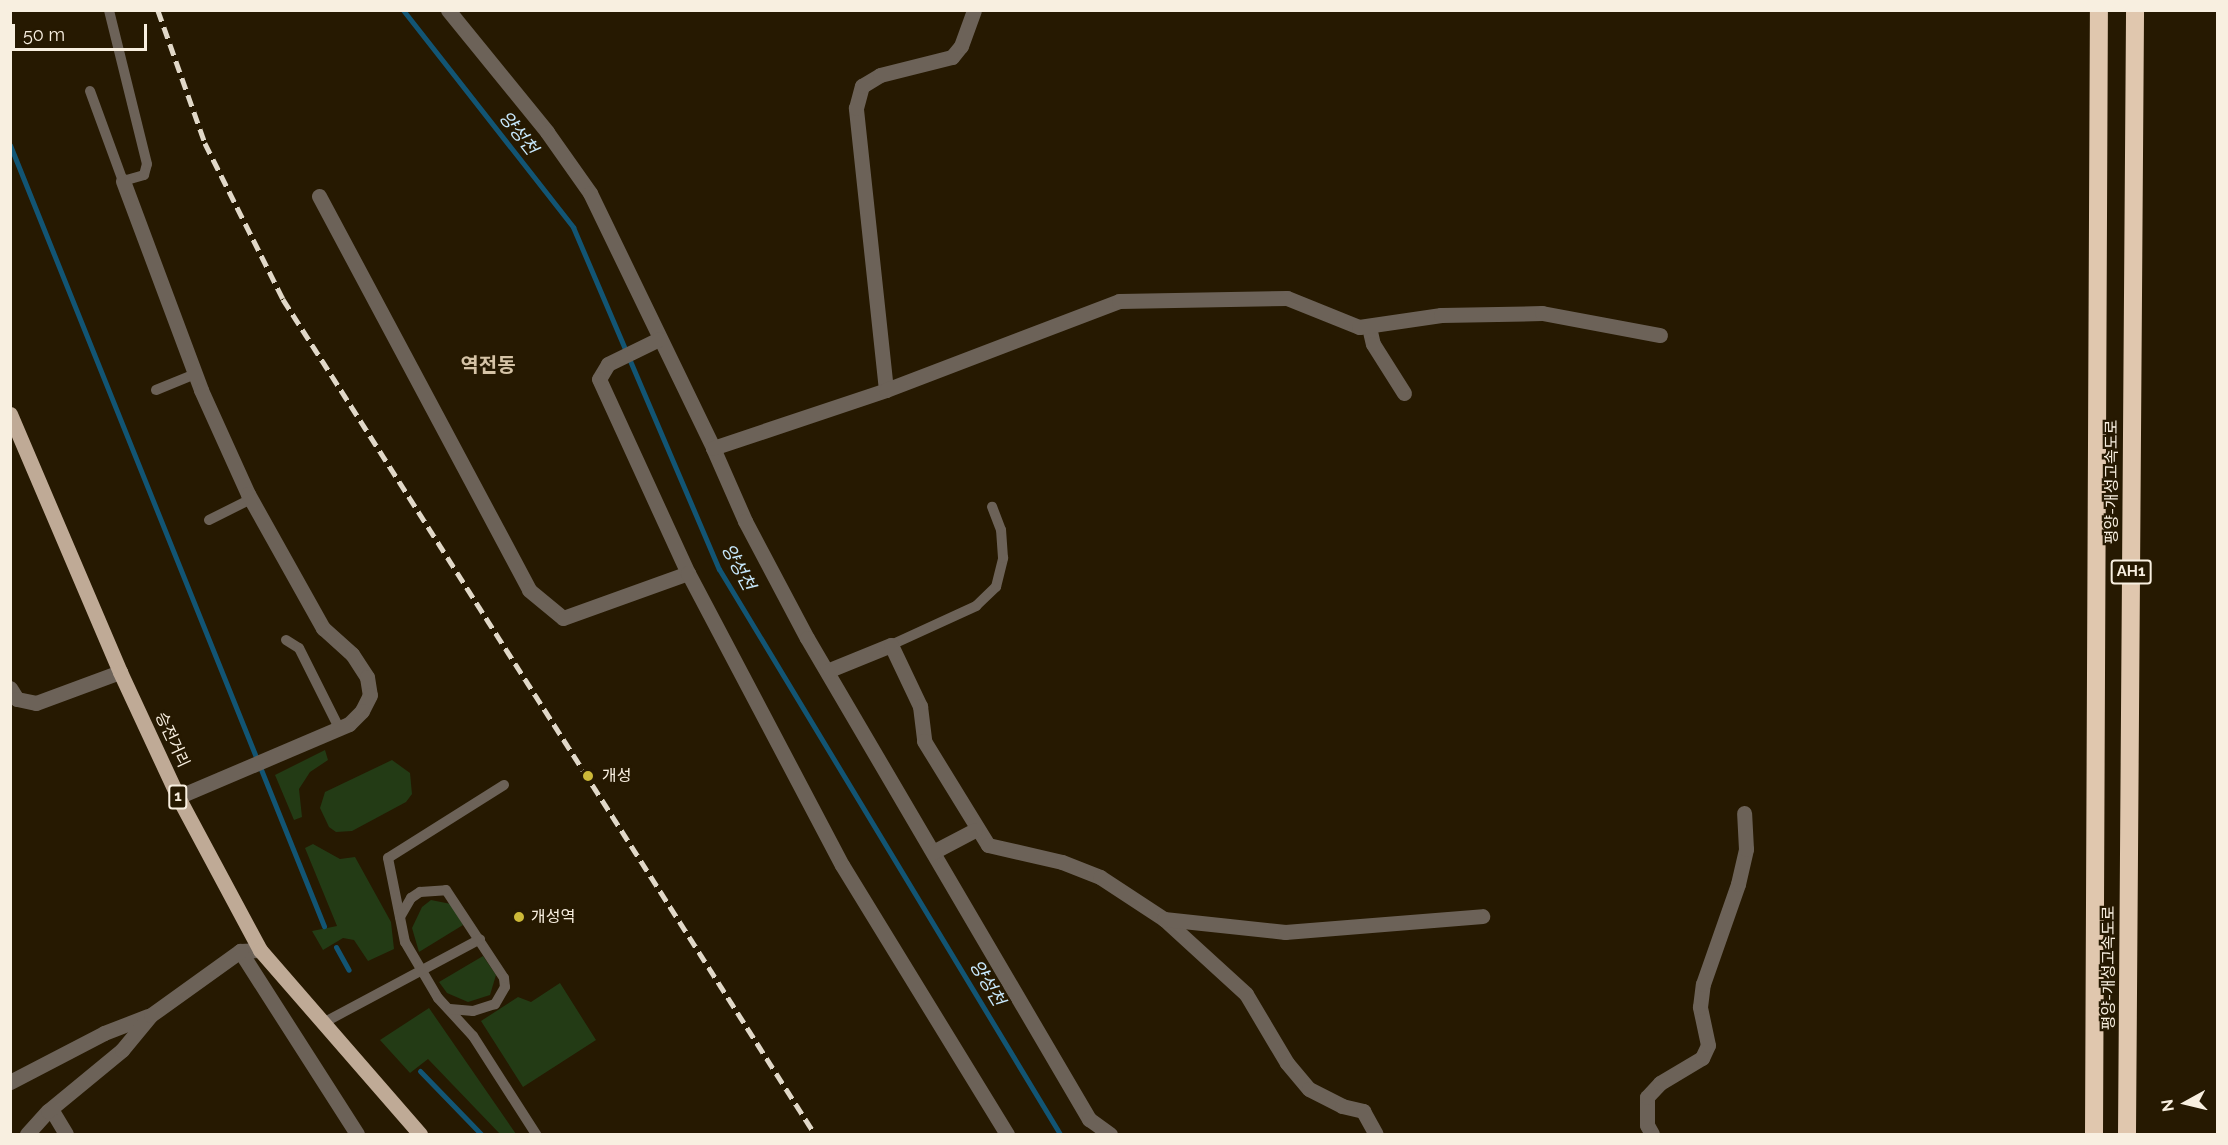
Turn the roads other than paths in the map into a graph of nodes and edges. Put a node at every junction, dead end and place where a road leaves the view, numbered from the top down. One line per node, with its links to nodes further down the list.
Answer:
1 (110, 10): 7 (lane)
2 (448, 10): 11 (street)
3 (975, 10): 14 (street)
4 (2099, 10): 54 (highway, 평양-개성고속도로 / AH1)
5 (2135, 10): 55 (highway, 평양-개성고속도로 / AH1)
6 (90, 91): 7 (lane)
7 (123, 181): 12 (street)
8 (319, 196): 21 (street)
9 (1369, 327): 10 (street); 14 (street); 15 (street)
10 (1659, 335)
11 (659, 339): 17 (street); 21 (street)
12 (195, 374): 13 (lane); 18 (street)
13 (156, 390)
14 (886, 390): 17 (street)
15 (1404, 393)
16 (10, 414): 25 (main road, 승전거리 / 1)
17 (713, 448): 24 (street)
18 (251, 499): 20 (lane); 27 (street)
19 (992, 507): 23 (lane)
20 (209, 520)
21 (688, 573): 50 (street)
22 (286, 640): 27 (lane)
23 (891, 645): 24 (street); 31 (street)
24 (826, 671): 32 (street)
25 (120, 672): 26 (street); 29 (main road, 승전거리 / 1)
26 (10, 688)
27 (339, 728): 29 (street)
28 (504, 785): 34 (lane)
29 (178, 797): 37 (main road, 승전거리 / 1)
30 (1744, 813): 53 (street)
31 (975, 830): 32 (street); 35 (street)
32 (933, 852): 51 (street)
33 (1482, 916): 35 (street)
34 (400, 918): 36 (lane); 39 (lane)
35 (1164, 919): 52 (street)
36 (480, 939): 39 (lane); 40 (lane)
37 (260, 950): 38 (street); 42 (main road, 승전거리 / 1)
38 (240, 951): 41 (street); 47 (street)
39 (422, 973): 40 (lane); 42 (lane)
40 (450, 1009): 49 (lane)
41 (151, 1015): 43 (street); 44 (street)
42 (323, 1023): 48 (main road, 승전거리 / 1)
43 (10, 1082)
44 (51, 1109): 45 (street); 46 (street)
45 (27, 1134)
46 (66, 1134)
47 (357, 1134)
48 (420, 1134)
49 (536, 1134)
50 (1008, 1134)
51 (1110, 1134)
52 (1376, 1134)
53 (1652, 1134)
54 (2094, 1134)
55 (2127, 1134)

